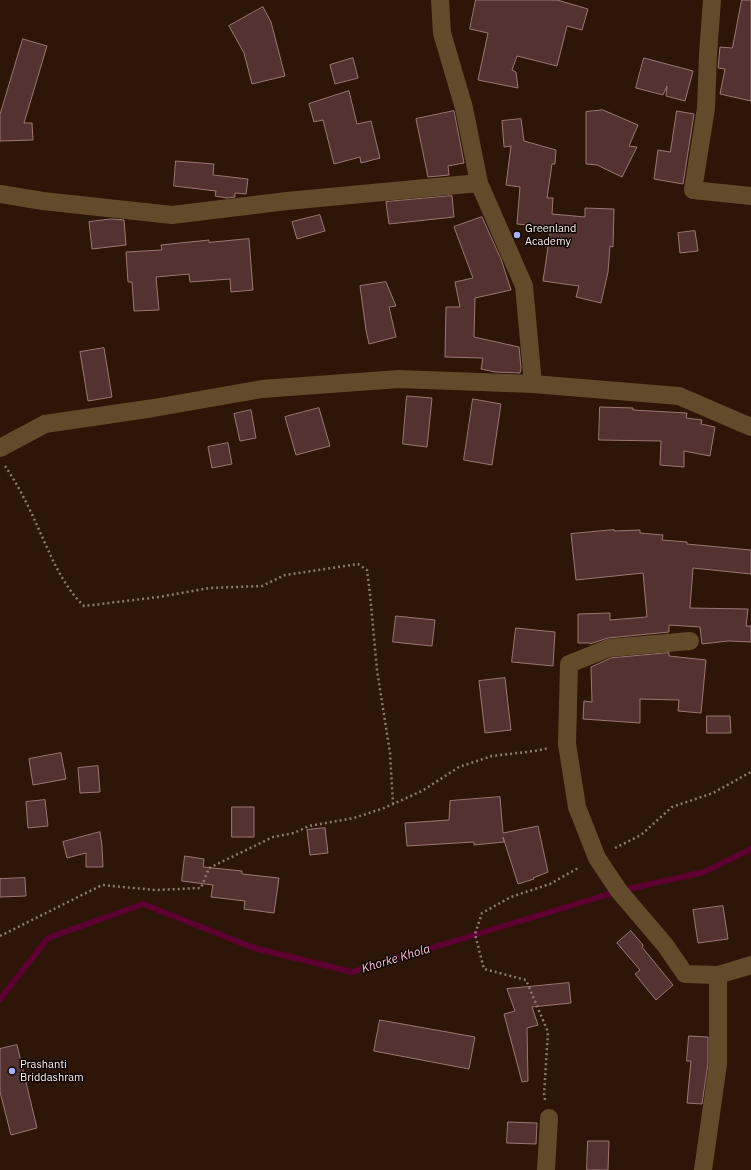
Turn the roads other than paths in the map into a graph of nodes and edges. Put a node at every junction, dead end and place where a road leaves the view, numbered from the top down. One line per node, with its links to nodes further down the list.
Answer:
1 (440, 0): 3 (street)
2 (712, 0): 5 (street)
3 (479, 183): 4 (street); 6 (street)
4 (0, 194)
5 (751, 196)
6 (533, 384): 7 (street); 8 (street)
7 (751, 427)
8 (2, 456)
9 (690, 641): 11 (street)
10 (751, 965): 11 (street)
11 (718, 975): 14 (street)
12 (548, 1118): 13 (street)
13 (546, 1170)
14 (703, 1170)

